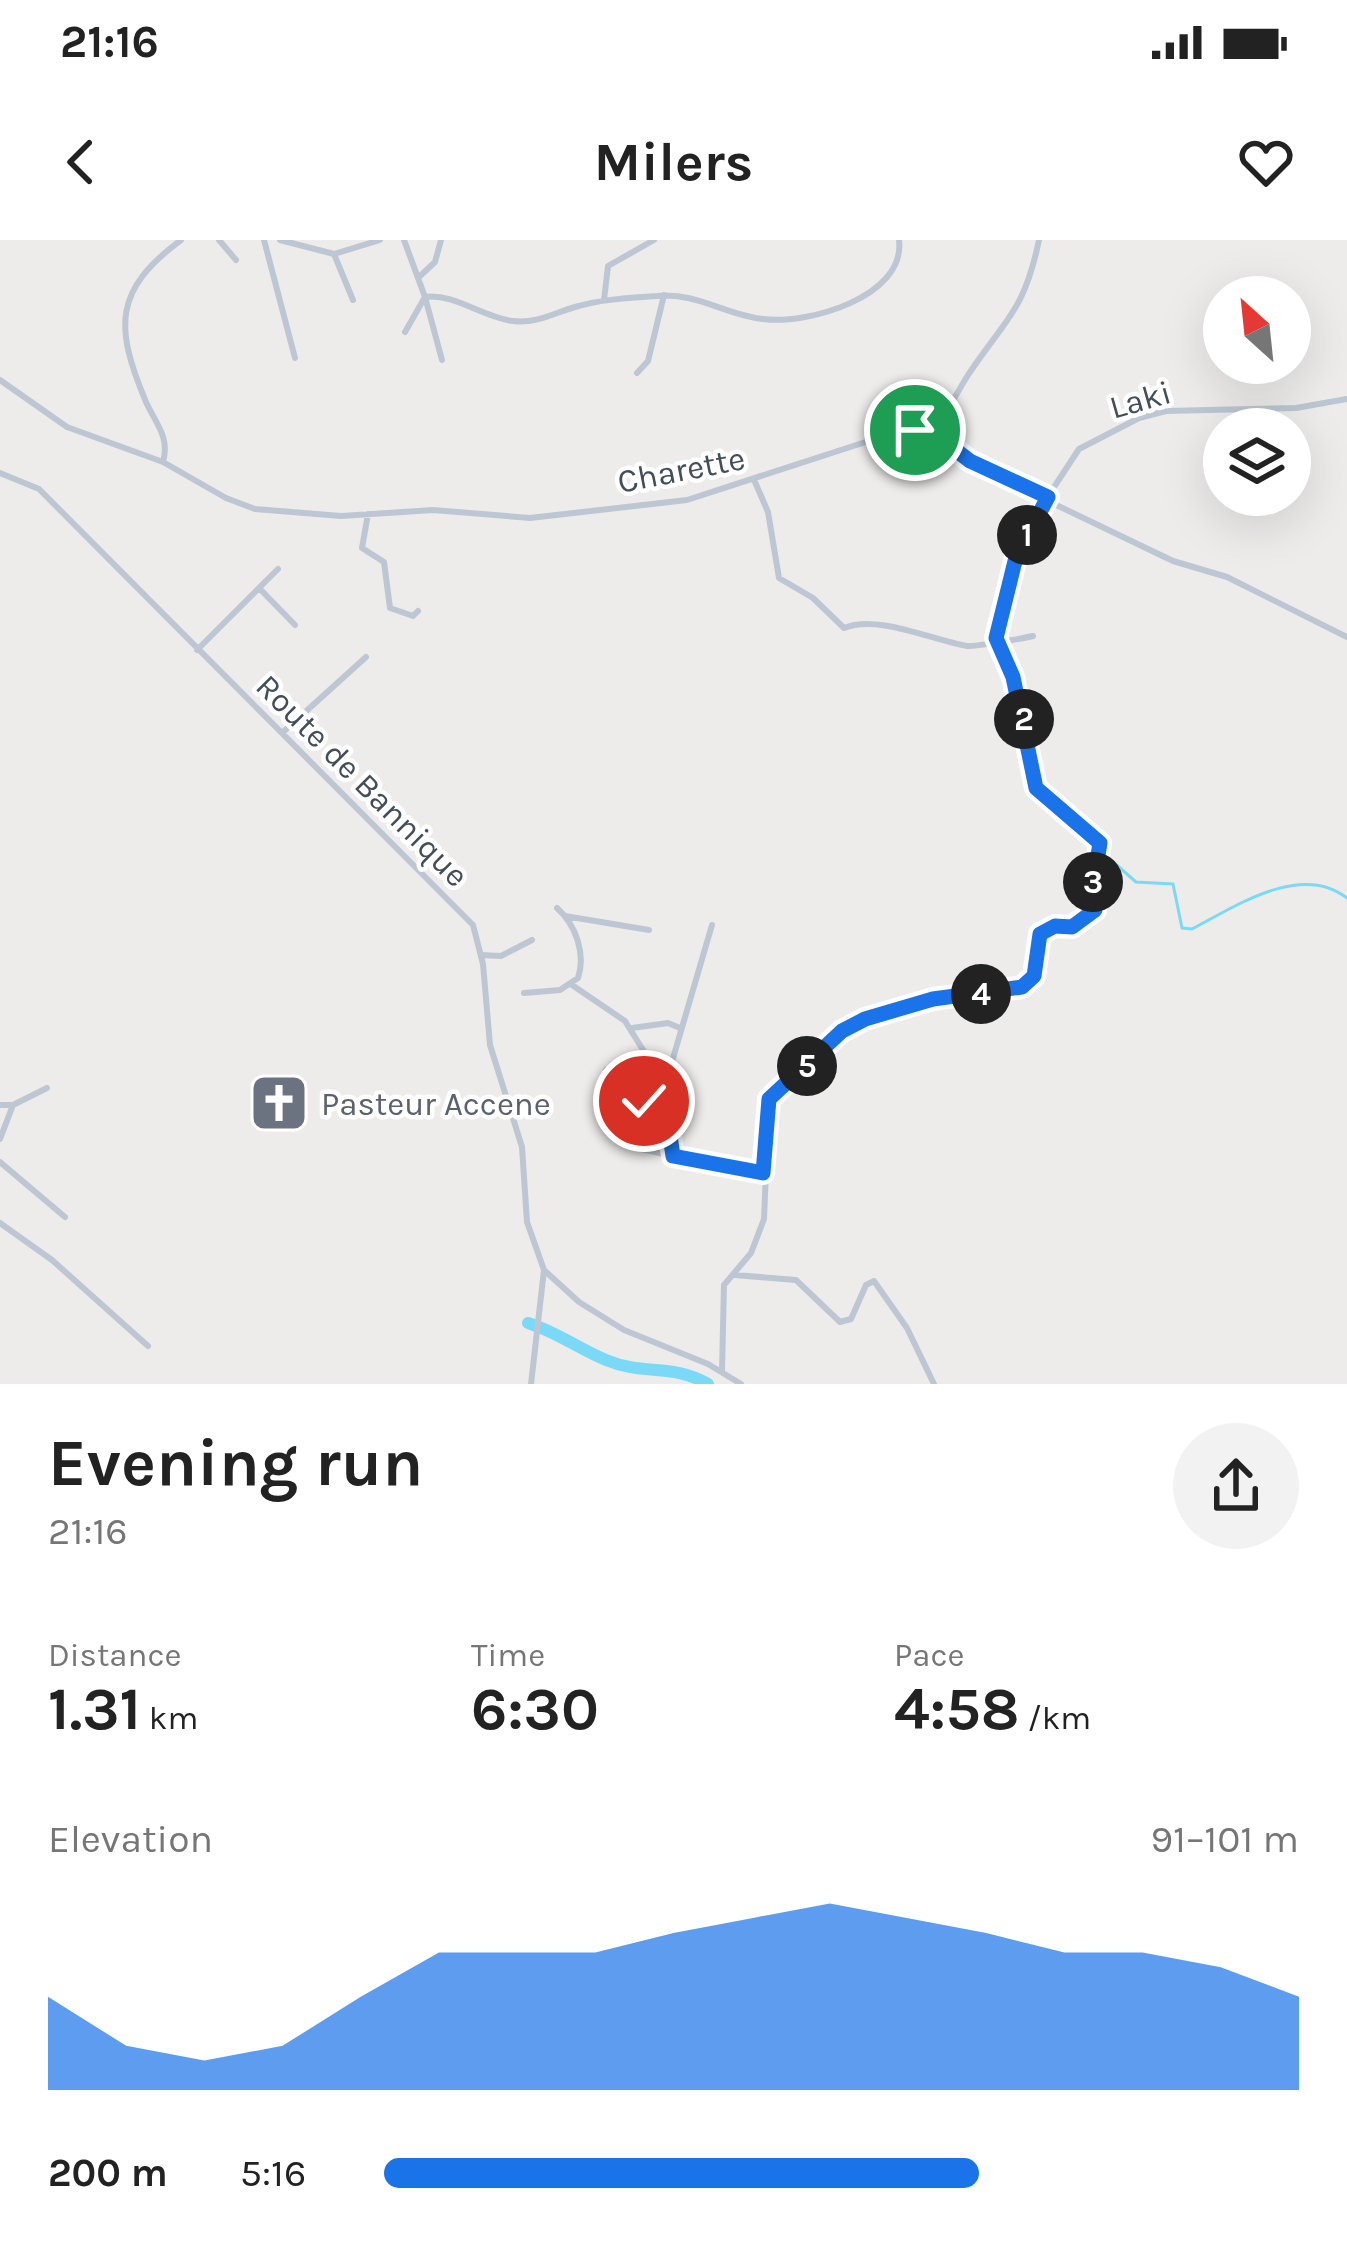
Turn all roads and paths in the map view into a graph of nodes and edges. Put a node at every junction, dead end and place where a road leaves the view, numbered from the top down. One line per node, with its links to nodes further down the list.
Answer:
1 (181, 240): 26 (street)
2 (219, 240): 13 (street)
3 (264, 240): 20 (street)
4 (280, 240): 12 (street)
5 (324, 240): 12 (street)
6 (380, 240): 12 (street)
7 (404, 240): 14 (street)
8 (441, 240): 14 (street)
9 (654, 240): 18 (street)
10 (899, 240): 15 (street)
11 (1040, 240): 25 (street)
12 (331, 252): 17 (street)
13 (236, 260)
14 (419, 277): 16 (street)
15 (664, 295): 18 (street); 22 (street)
16 (425, 297): 18 (street); 19 (street); 21 (street)
17 (353, 300)
18 (604, 300)
19 (405, 332)
20 (295, 358)
21 (442, 360)
22 (637, 373)
23 (0, 380): 26 (street, Charette)
24 (1347, 399): 29 (street, Laki)
25 (932, 432): 28 (street, Charette); 29 (street)
26 (163, 462): 30 (street, Charette)
27 (0, 473): 38 (street, Route de Bannique)
28 (755, 482): 30 (street, Charette); 37 (street)
29 (1048, 497): 36 (street); 37 (street, Laki)
30 (368, 514): 33 (street)
31 (278, 569): 32 (street)
32 (260, 589): 34 (street); 38 (street)
33 (418, 611)
34 (295, 625)
35 (1033, 636): 37 (street)
36 (1347, 637)
37 (996, 638): 61 (street)
38 (197, 650): 40 (street, Route de Bannique)
39 (366, 657): 40 (street)
40 (282, 733): 46 (street, Route de Bannique)
41 (557, 908): 42 (street)
42 (566, 916): 44 (street); 47 (street)
43 (712, 925): 50 (street)
44 (649, 930)
45 (530, 942): 46 (street)
46 (482, 955): 64 (street, Route de Bannique)
47 (572, 985): 48 (street); 49 (street)
48 (524, 993)
49 (632, 1028): 50 (street); 52 (street)
50 (680, 1028): 52 (street)
51 (606, 1070): 55 (street)
52 (669, 1073): 54 (street)
53 (47, 1088): 57 (street)
54 (664, 1097): 55 (street); 59 (street)
55 (644, 1101): 59 (street)
56 (0, 1105): 57 (street)
57 (13, 1105): 58 (street)
58 (0, 1139)
59 (673, 1156): 61 (street)
60 (0, 1162): 62 (street)
61 (763, 1173): 65 (street)
62 (64, 1217)
63 (0, 1223): 66 (street)
64 (544, 1270): 67 (street); 68 (street)
65 (732, 1275): 67 (street); 70 (street)
66 (148, 1346)
67 (722, 1371): 69 (street)
68 (531, 1384)
69 (741, 1384)
70 (934, 1384)

